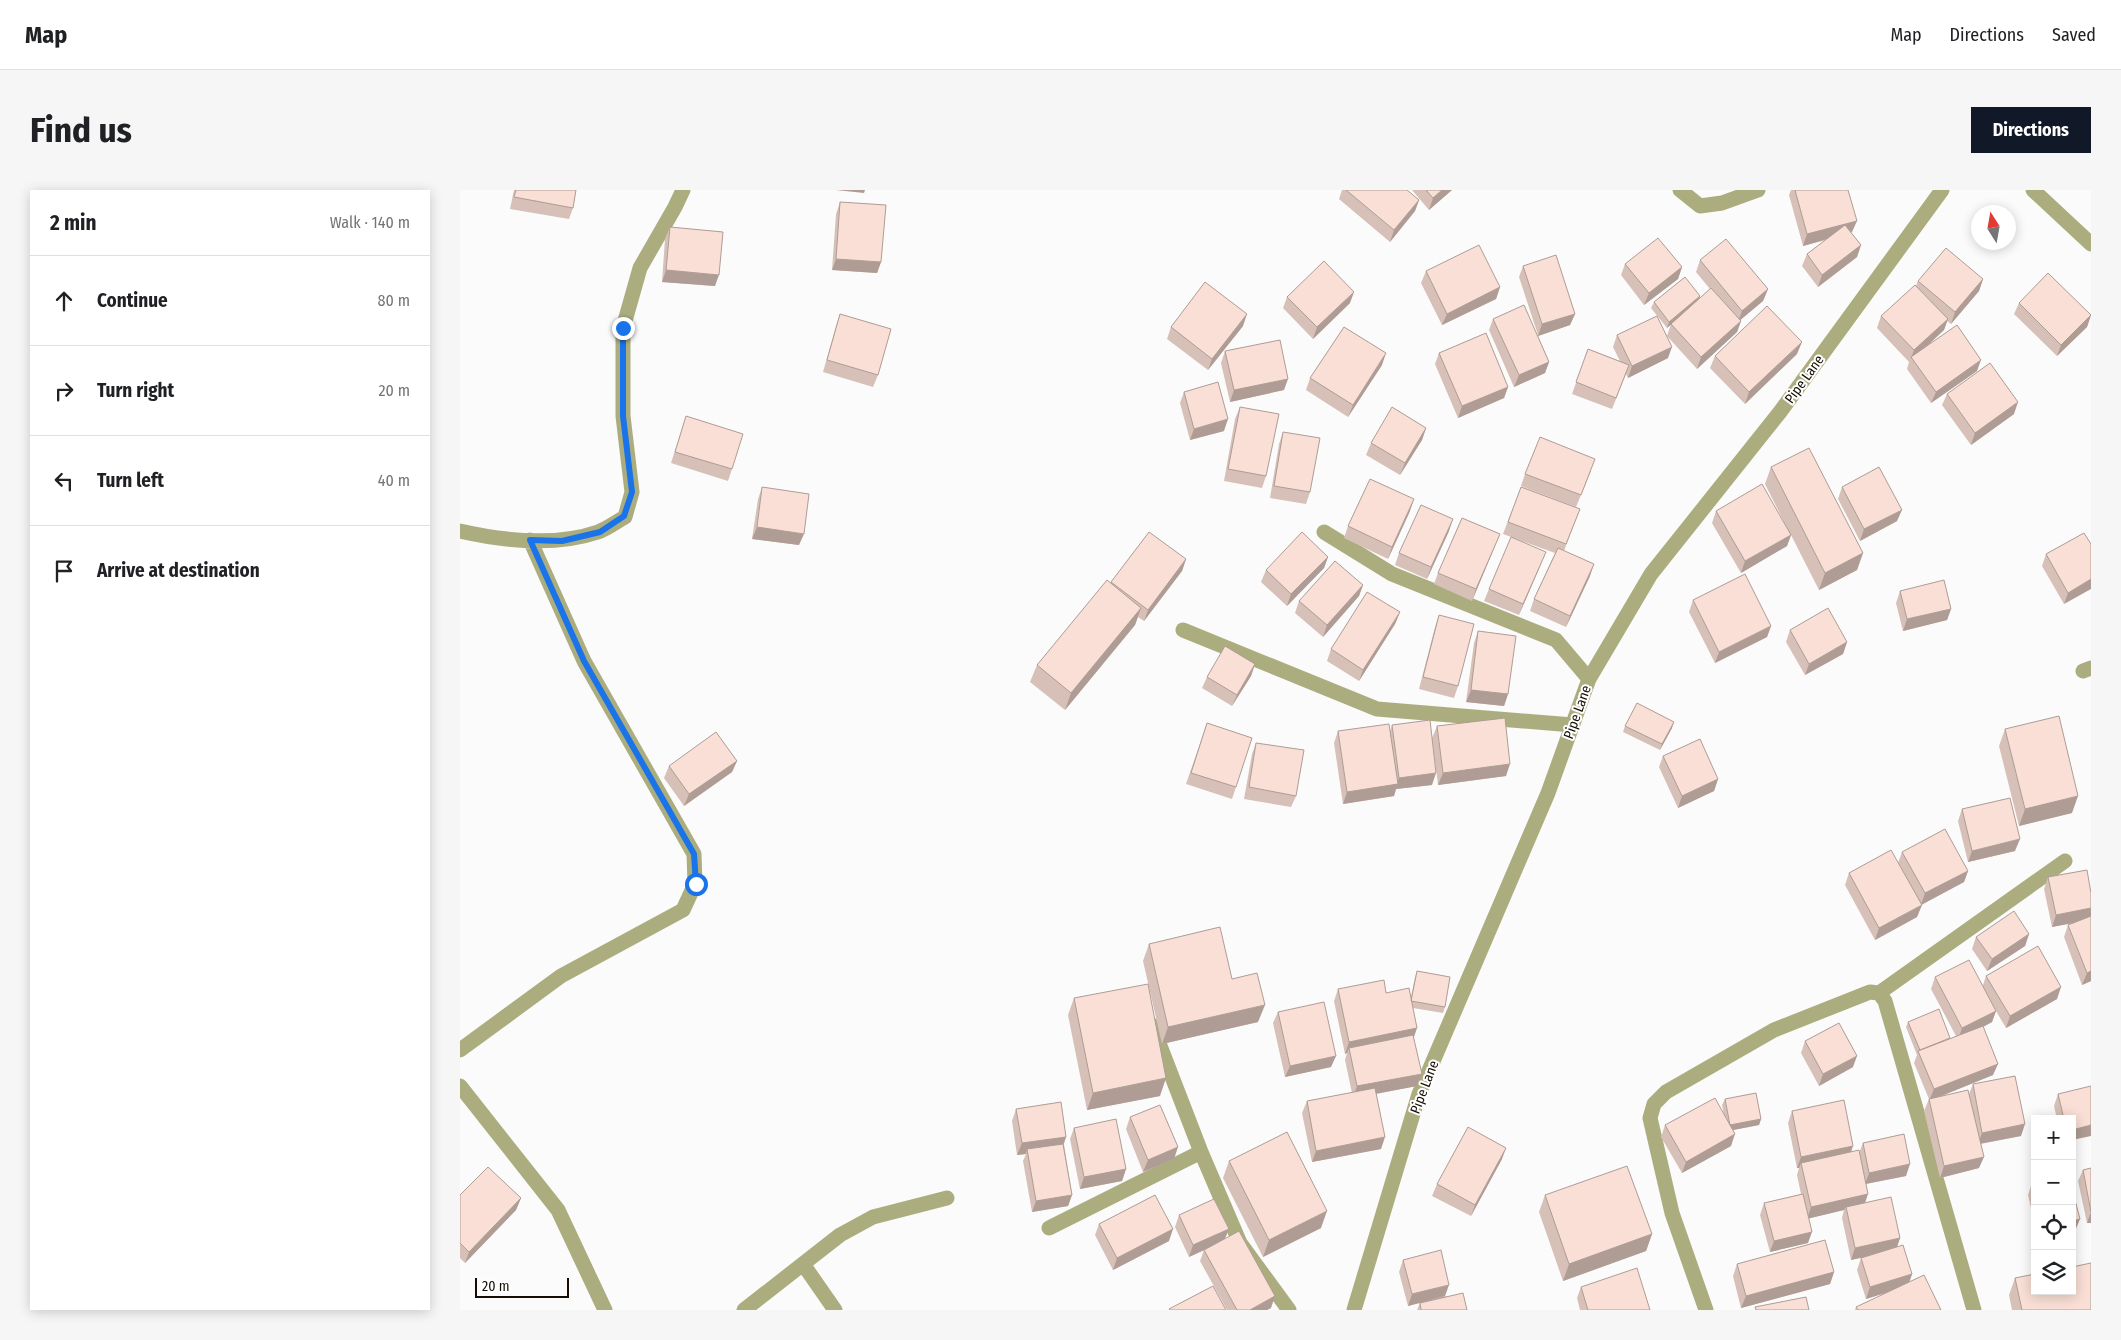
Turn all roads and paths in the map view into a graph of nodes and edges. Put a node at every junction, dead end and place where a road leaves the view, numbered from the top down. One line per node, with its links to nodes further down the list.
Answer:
1 (683, 190): 9 (street)
2 (1680, 190): 3 (street)
3 (1758, 190)
4 (1942, 190): 11 (street, Pipe Lane)
5 (2033, 190): 6 (street)
6 (2091, 244)
7 (460, 531): 9 (street)
8 (1324, 532): 11 (street)
9 (530, 540): 16 (street)
10 (1183, 630): 12 (street)
11 (1589, 679): 12 (street, Pipe Lane)
12 (1573, 725): 26 (street, Pipe Lane)
13 (2065, 860): 14 (street)
14 (1879, 993): 27 (street); 28 (street)
15 (1151, 1021): 18 (street)
16 (460, 1050)
17 (460, 1086): 22 (street)
18 (1201, 1152): 20 (street); 25 (street)
19 (947, 1198): 21 (street)
20 (1048, 1228)
21 (803, 1264): 23 (street); 24 (street)
22 (605, 1310)
23 (744, 1310)
24 (835, 1310)
25 (1289, 1310)
26 (1354, 1310)
27 (1706, 1310)
28 (1974, 1310)

